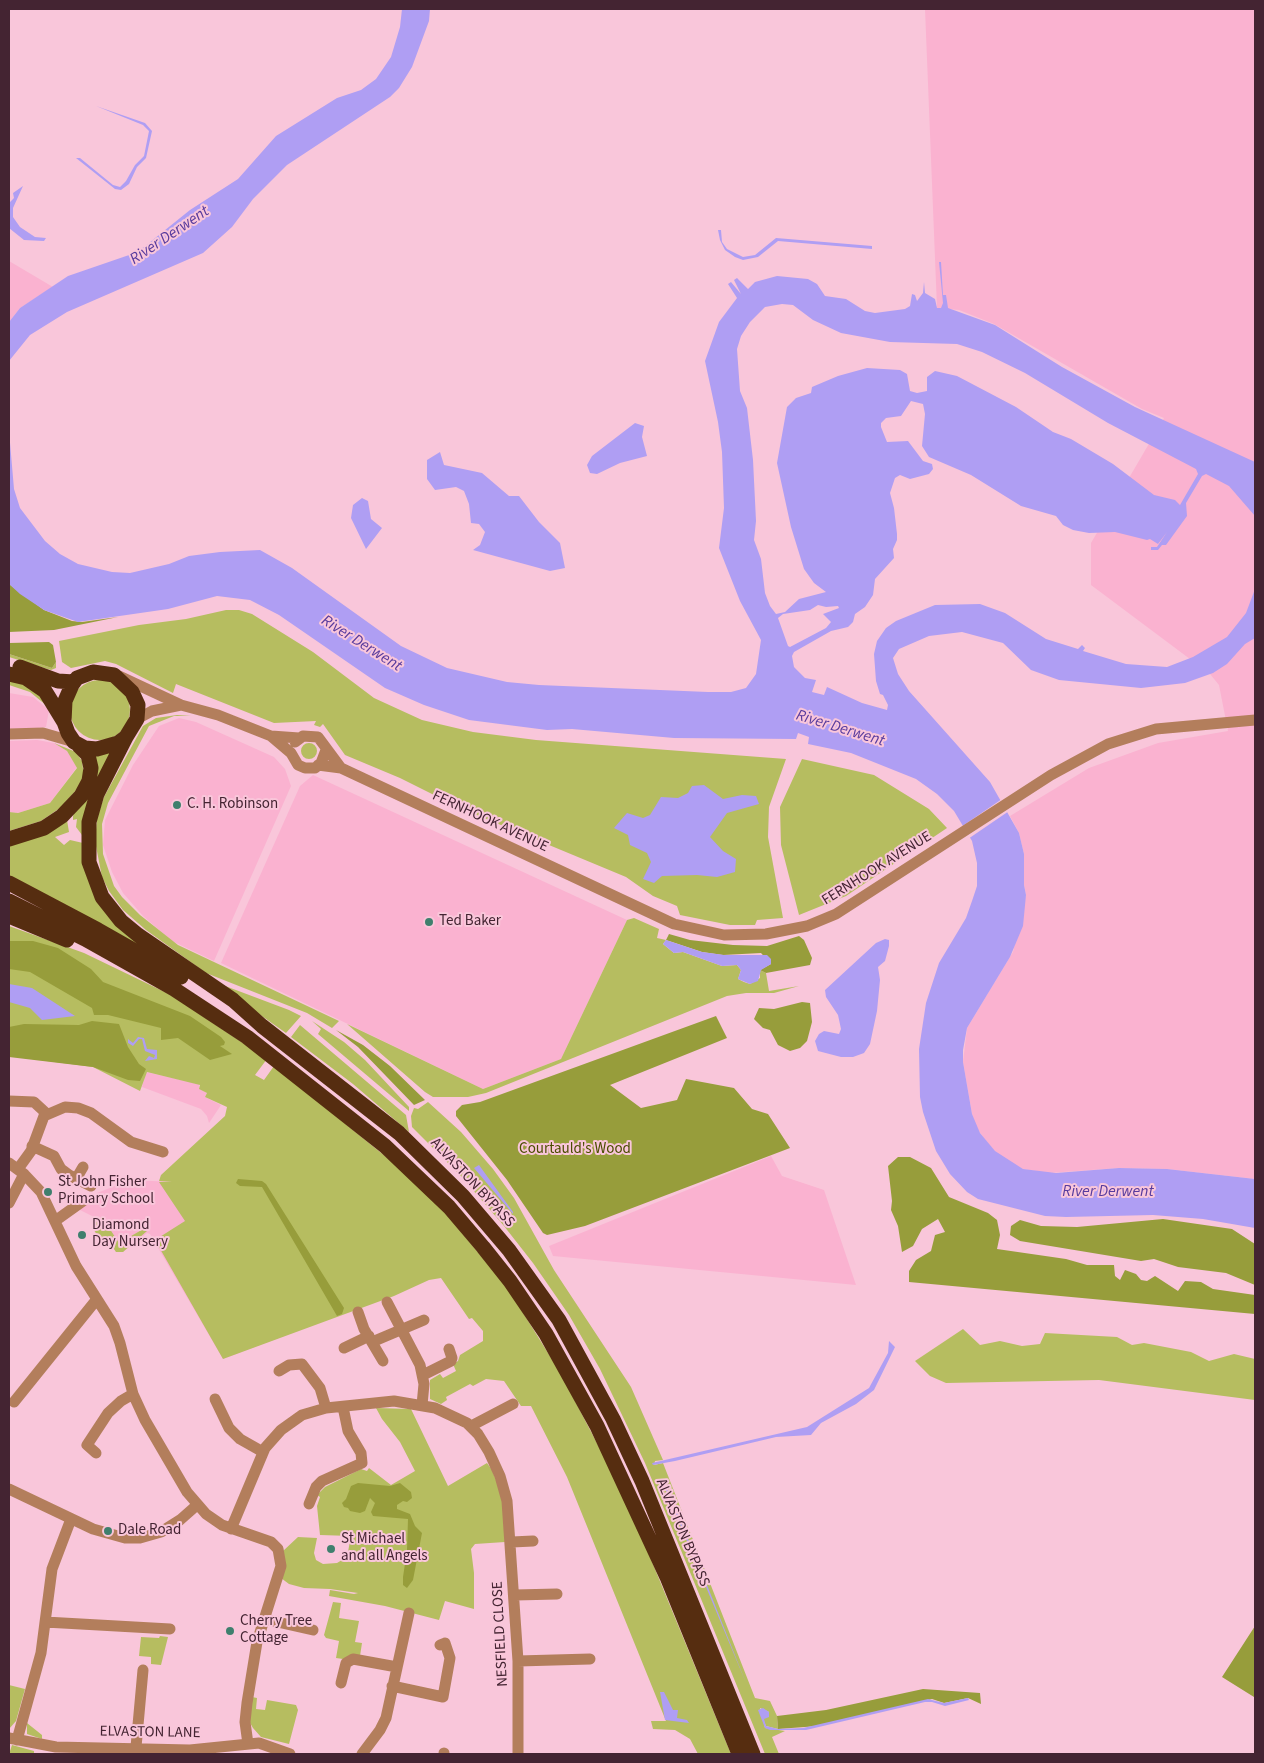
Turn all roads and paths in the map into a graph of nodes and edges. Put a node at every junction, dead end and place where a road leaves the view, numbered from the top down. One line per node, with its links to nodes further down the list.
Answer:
1 (9, 664): 4 (highway)
2 (9, 674): 8 (highway)
3 (114, 675): 4 (highway); 5 (street, FERNHOOK AVENUE); 6 (highway)
4 (74, 682): 8 (highway)
5 (182, 705): 6 (street, FERNHOOK AVENUE); 11 (street, FERNHOOK AVENUE)
6 (137, 720): 12 (highway)
7 (1255, 720): 18 (street, FERNHOOK AVENUE)
8 (64, 723): 9 (street); 14 (highway)
9 (43, 733): 10 (street); 14 (street)
10 (9, 734)
11 (271, 736): 13 (street, FERNHOOK AVENUE); 16 (street, FERNHOOK AVENUE)
12 (126, 737): 14 (highway); 24 (highway, ALVASTON BYPASS)
13 (299, 738): 15 (street, FERNHOOK AVENUE); 16 (street)
14 (77, 744): 19 (highway)
15 (326, 750): 17 (street); 18 (street, FERNHOOK AVENUE)
16 (291, 754): 17 (street, FERNHOOK AVENUE)
17 (318, 766): 18 (street, FERNHOOK AVENUE)
18 (341, 768)
19 (9, 839)
20 (9, 883): 24 (highway)
21 (9, 901): 23 (highway)
22 (9, 916): 23 (highway)
23 (142, 971): 85 (highway, ALVASTON BYPASS)
24 (262, 1026): 86 (highway, ALVASTON BYPASS)
25 (9, 1101): 26 (street)
26 (47, 1114): 27 (street); 28 (street)
27 (32, 1146): 30 (street); 31 (street)
28 (163, 1152)
29 (83, 1167): 31 (street)
30 (17, 1169): 34 (street); 35 (street)
31 (76, 1179): 32 (street)
32 (91, 1186)
33 (83, 1201): 35 (street)
34 (9, 1203)
35 (55, 1221): 36 (street)
36 (97, 1299): 47 (street); 49 (street)
37 (388, 1302): 40 (street)
38 (358, 1312): 41 (street)
39 (424, 1320): 40 (street)
40 (407, 1327): 41 (street); 46 (street)
41 (370, 1339): 42 (street); 44 (street)
42 (344, 1348)
43 (449, 1349): 46 (street)
44 (382, 1361)
45 (279, 1371): 53 (street)
46 (423, 1375): 51 (street)
47 (133, 1394): 56 (street); 59 (street)
48 (215, 1399): 55 (street)
49 (14, 1402)
50 (513, 1404): 54 (street)
51 (422, 1405): 52 (street); 54 (street)
52 (342, 1407): 53 (street); 58 (street)
53 (326, 1408): 55 (street)
54 (471, 1426): 63 (street, NESFIELD CLOSE)
55 (263, 1452): 61 (street)
56 (96, 1453)
57 (9, 1489): 60 (street)
58 (309, 1504)
59 (197, 1505): 60 (street); 61 (street)
60 (71, 1519): 68 (street)
61 (231, 1529): 67 (street)
62 (533, 1541): 63 (street)
63 (512, 1542): 65 (street, NESFIELD CLOSE)
64 (550, 1592): 65 (street)
65 (515, 1595): 73 (street, NESFIELD CLOSE)
66 (409, 1613): 74 (street)
67 (264, 1619): 70 (street); 79 (street)
68 (45, 1622): 69 (street); 78 (street)
69 (170, 1629)
70 (307, 1631)
71 (440, 1645): 77 (street)
72 (590, 1659): 73 (street)
73 (518, 1661): 84 (street, NESFIELD CLOSE)
74 (397, 1667): 76 (street); 77 (street)
75 (144, 1670): 80 (street)
76 (341, 1683)
77 (392, 1686): 83 (street)
78 (13, 1739): 80 (street, ELVASTON LANE)
79 (248, 1744): 81 (street, ELVASTON LANE); 82 (street, ELVASTON LANE)
80 (136, 1747): 81 (street, ELVASTON LANE)
81 (190, 1752)
82 (290, 1754)
83 (362, 1754)
84 (518, 1754)
85 (739, 1754)
86 (753, 1754)

